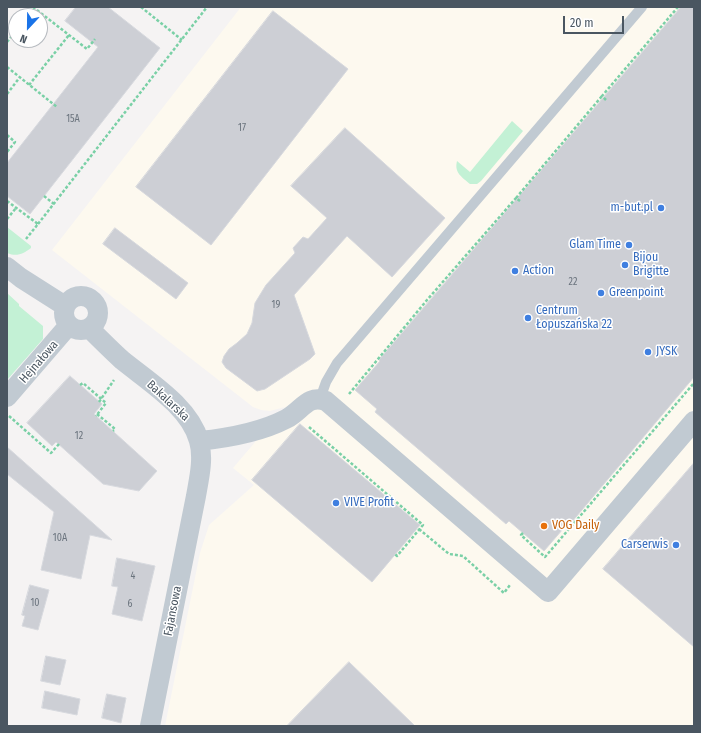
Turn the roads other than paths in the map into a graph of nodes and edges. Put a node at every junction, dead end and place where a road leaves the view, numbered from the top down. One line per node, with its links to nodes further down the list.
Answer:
1 (642, 7): 7 (lane)
2 (7, 267): 3 (street)
3 (65, 306): 4 (street); 5 (street)
4 (69, 325): 5 (street); 6 (street, Hejnałowa)
5 (89, 328): 9 (street, Bakalarska)
6 (7, 397)
7 (320, 399): 8 (street); 9 (street)
8 (694, 421)
9 (200, 441): 10 (street, Bakalarska)
10 (196, 496): 11 (street, Fajansowa)
11 (150, 726)

